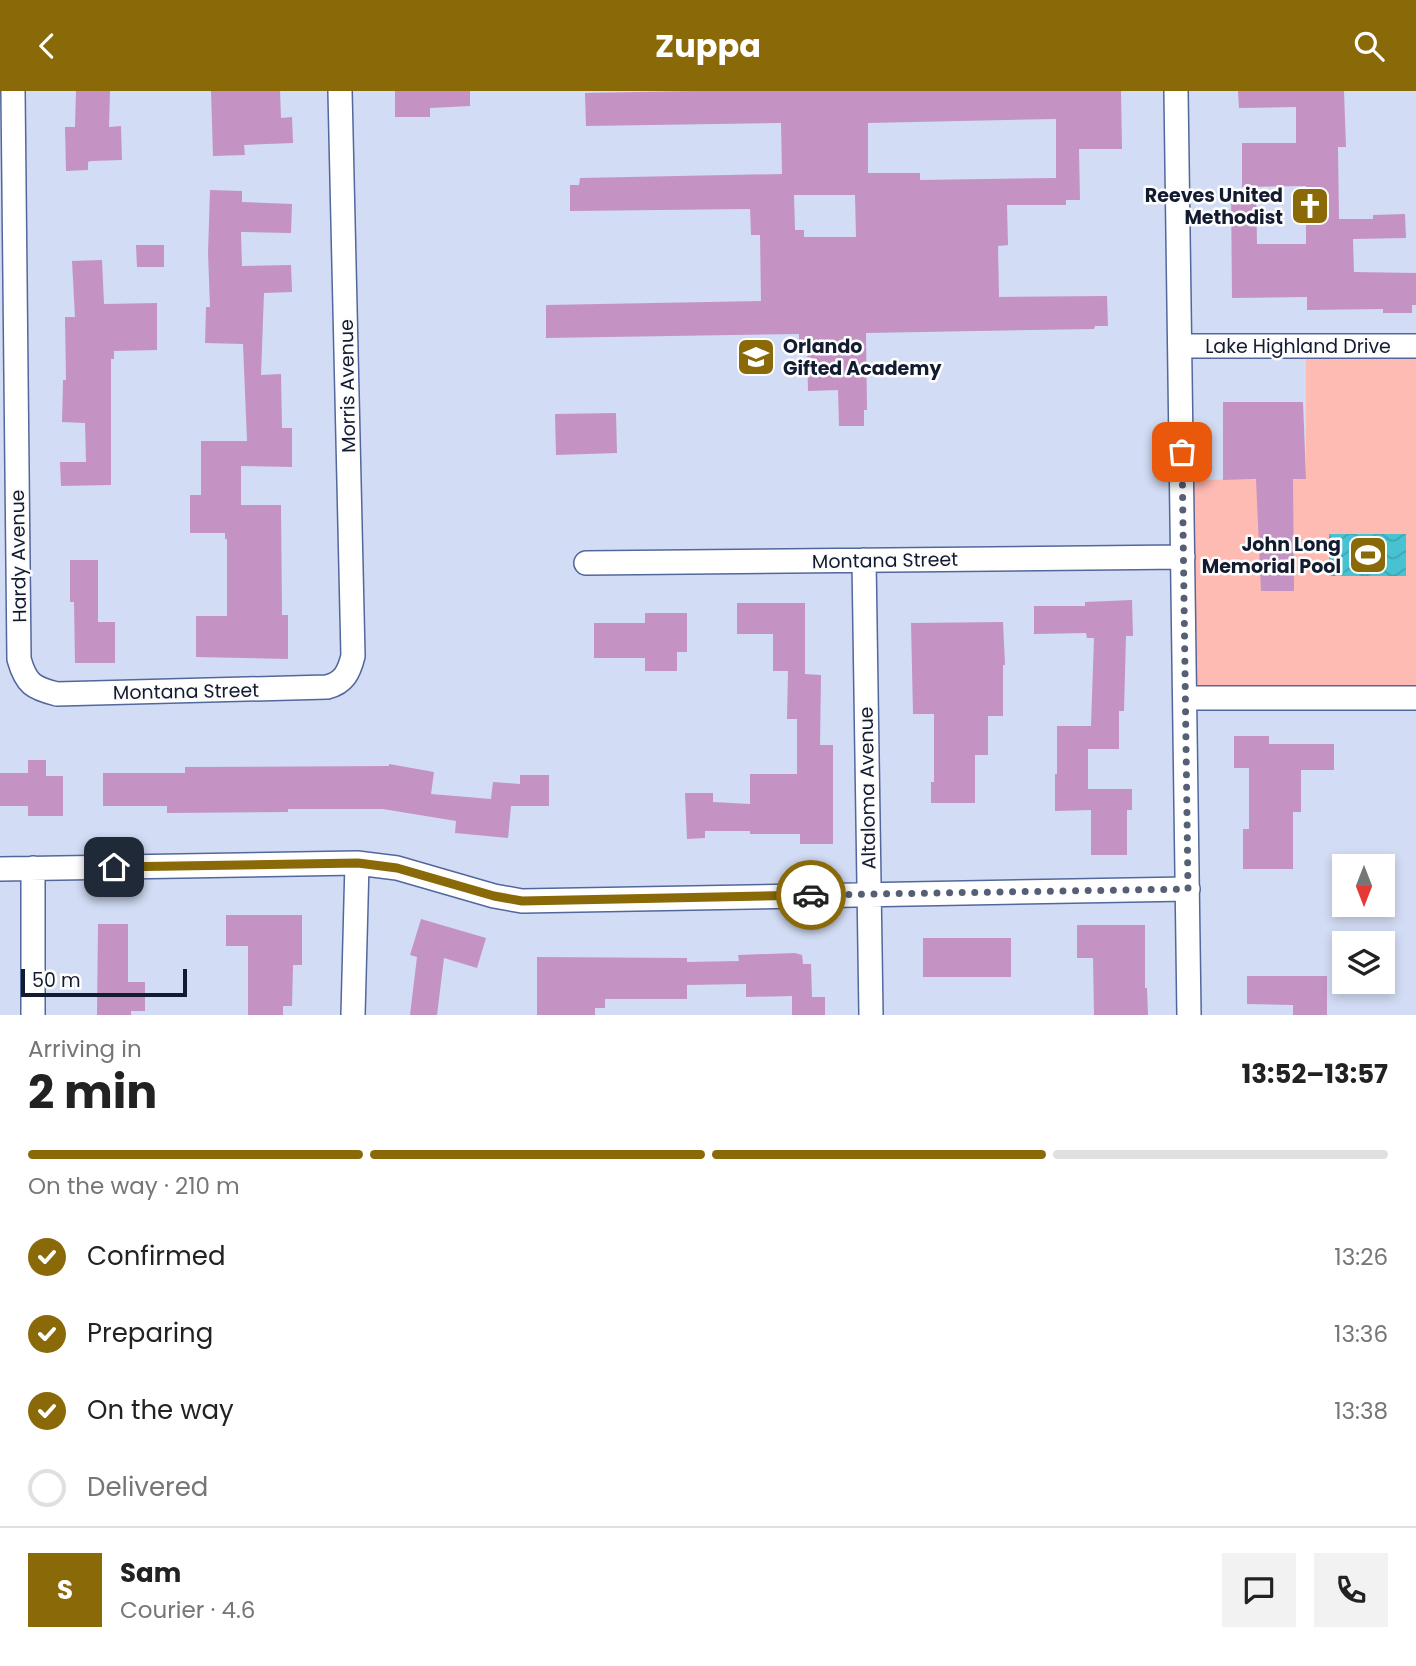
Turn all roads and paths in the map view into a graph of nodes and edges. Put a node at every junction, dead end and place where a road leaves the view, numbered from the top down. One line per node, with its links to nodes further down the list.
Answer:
1 (13, 91): 10 (street, Hardy Avenue)
2 (340, 91): 9 (street, Morris Avenue)
3 (1176, 91): 4 (street)
4 (1181, 346): 5 (street, Lake Highland Drive); 6 (street)
5 (1416, 346)
6 (1183, 557): 7 (street, Montana Street); 11 (street)
7 (864, 560): 8 (street, Montana Street); 17 (street, Altaloma Avenue)
8 (586, 563)
9 (343, 679): 10 (street, Montana Street)
10 (29, 683)
11 (1186, 698): 12 (street); 16 (street)
12 (1416, 698)
13 (358, 863): 14 (street); 17 (street); 19 (street)
14 (33, 868): 15 (street); 18 (street)
15 (0, 869)
16 (1188, 889): 17 (street); 21 (street)
17 (868, 894): 20 (street, Altaloma Avenue)
18 (33, 1015)
19 (353, 1015)
20 (871, 1015)
21 (1189, 1015)

